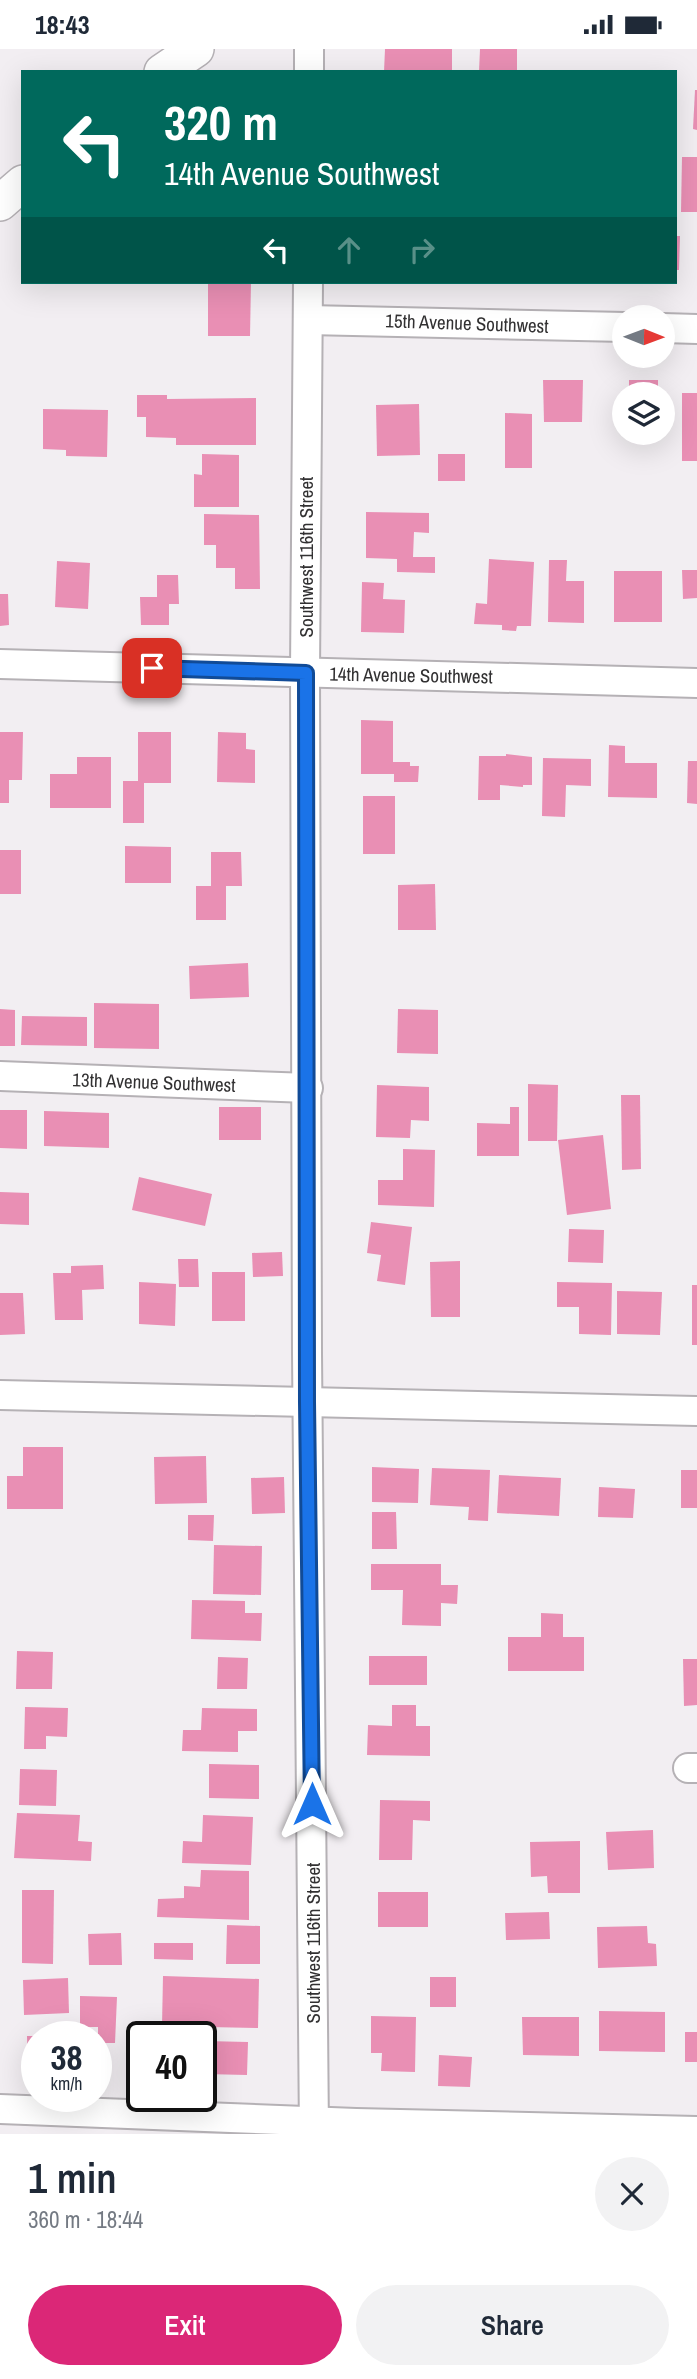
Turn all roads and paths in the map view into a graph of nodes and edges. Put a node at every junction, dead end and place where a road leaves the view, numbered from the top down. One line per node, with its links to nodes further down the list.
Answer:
1 (196, 49): 3 (main road)
2 (309, 49): 4 (street)
3 (165, 70)
4 (309, 70)
5 (21, 185): 6 (main road)
6 (0, 203)
7 (308, 284): 8 (street, Southwest 116th Street)
8 (309, 320): 9 (street, 15th Avenue Southwest); 13 (street, Southwest 116th Street)
9 (612, 327)
10 (676, 328): 11 (street)
11 (697, 329)
12 (0, 664): 13 (street, 14th Avenue Southwest)
13 (306, 673): 14 (street, 14th Avenue Southwest); 16 (street, Southwest 116th Street)
14 (697, 683)
15 (0, 1076): 16 (street, 13th Avenue Southwest)
16 (308, 1088): 18 (street, Southwest 116th Street)
17 (0, 1395): 18 (street)
18 (307, 1402): 19 (street); 21 (street, Southwest 116th Street)
19 (697, 1411)
20 (0, 2109): 21 (street)
21 (314, 2128): 22 (street)
22 (697, 2131)

